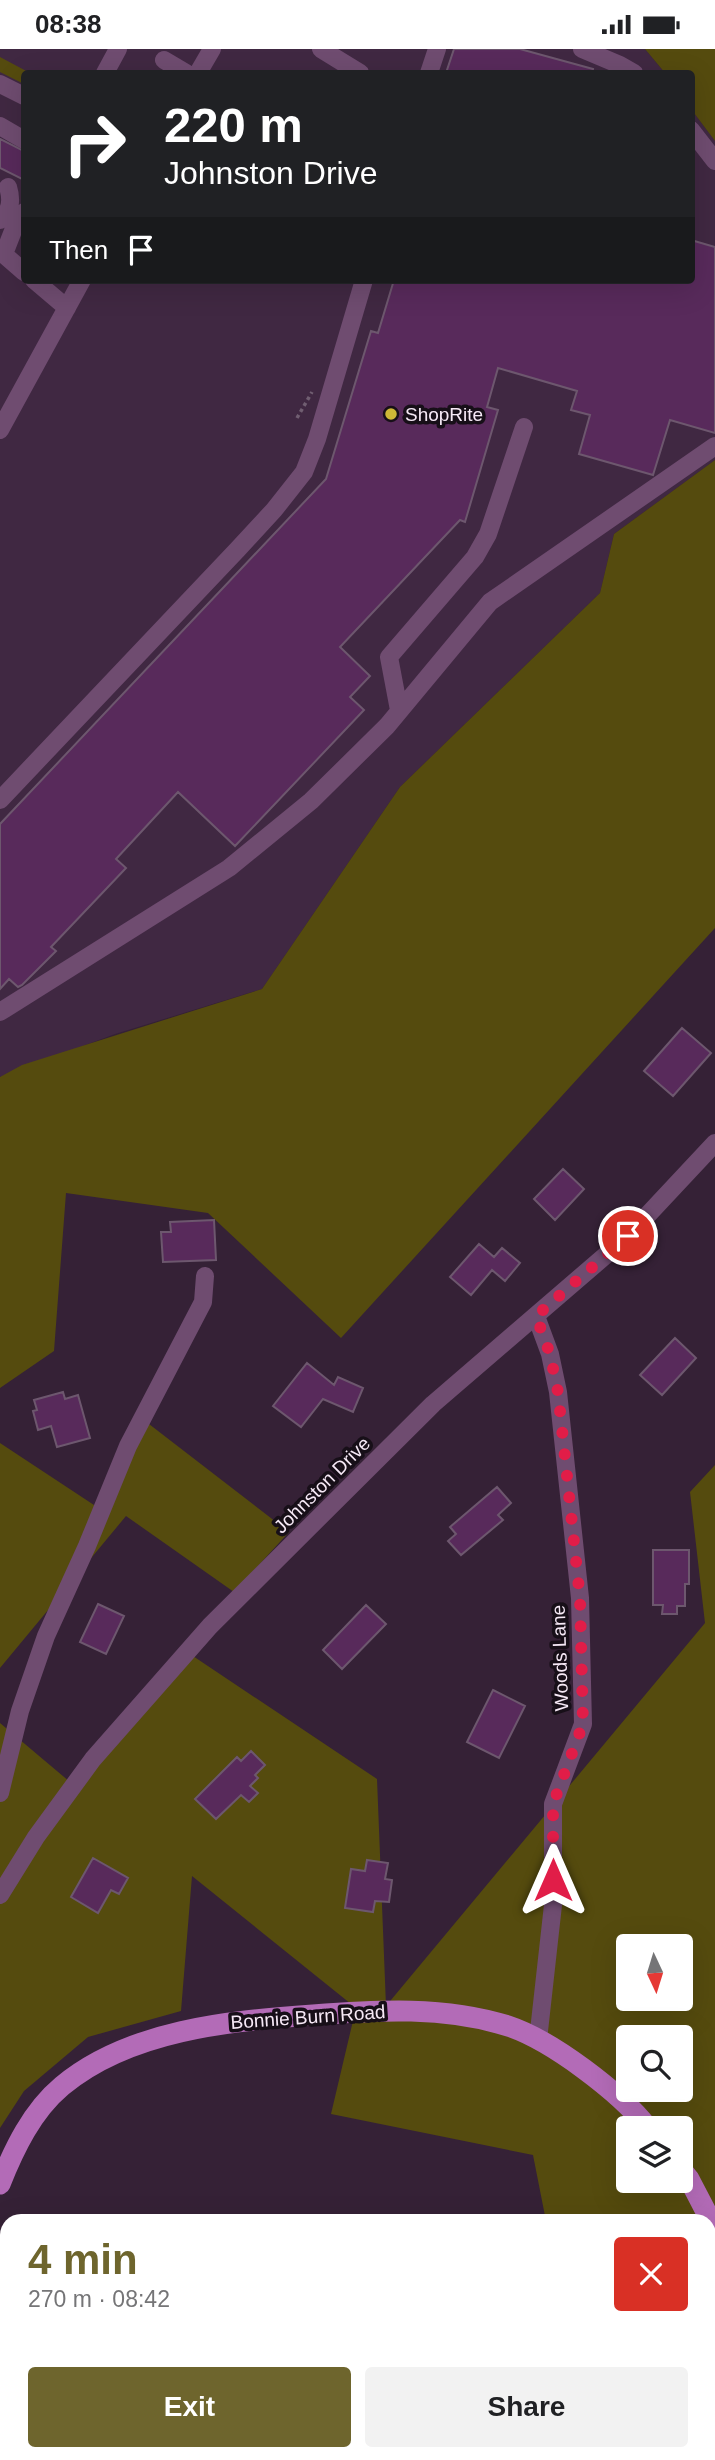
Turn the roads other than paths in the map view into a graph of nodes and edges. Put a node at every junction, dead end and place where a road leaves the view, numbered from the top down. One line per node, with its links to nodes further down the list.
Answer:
1 (118, 49): 7 (street)
2 (212, 49): 9 (street)
3 (321, 49): 10 (street)
4 (437, 49): 11 (street)
5 (582, 49): 12 (street)
6 (164, 61): 8 (street)
7 (107, 70)
8 (180, 70)
9 (200, 70)
10 (355, 70)
11 (430, 70)
12 (629, 70)
13 (0, 84): 14 (street)
14 (21, 94)
15 (0, 126): 17 (street)
16 (695, 135): 18 (street)
17 (21, 138)
18 (715, 161)
19 (9, 187): 21 (street)
20 (21, 215): 22 (street)
21 (0, 220)
22 (2, 253): 23 (street)
23 (21, 269)
24 (39, 284): 27 (street)
25 (80, 284): 27 (street)
26 (363, 284): 32 (street)
27 (67, 308): 29 (street)
28 (524, 427): 31 (street)
29 (0, 430)
30 (715, 446): 31 (street)
31 (400, 711): 33 (street)
32 (0, 800)
33 (0, 1012)
34 (715, 1143): 36 (street, Johnston Drive)
35 (205, 1276): 37 (street)
36 (536, 1316): 38 (street, Johnston Drive); 39 (street, Woods Lane)
37 (0, 1793)
38 (0, 1895)
39 (538, 2041): 40 (main road, Bonnie Burn Road); 41 (main road, Bonnie Burn Road)
40 (639, 2116)
41 (0, 2184)
42 (693, 2187): 43 (main road)
43 (707, 2214)

